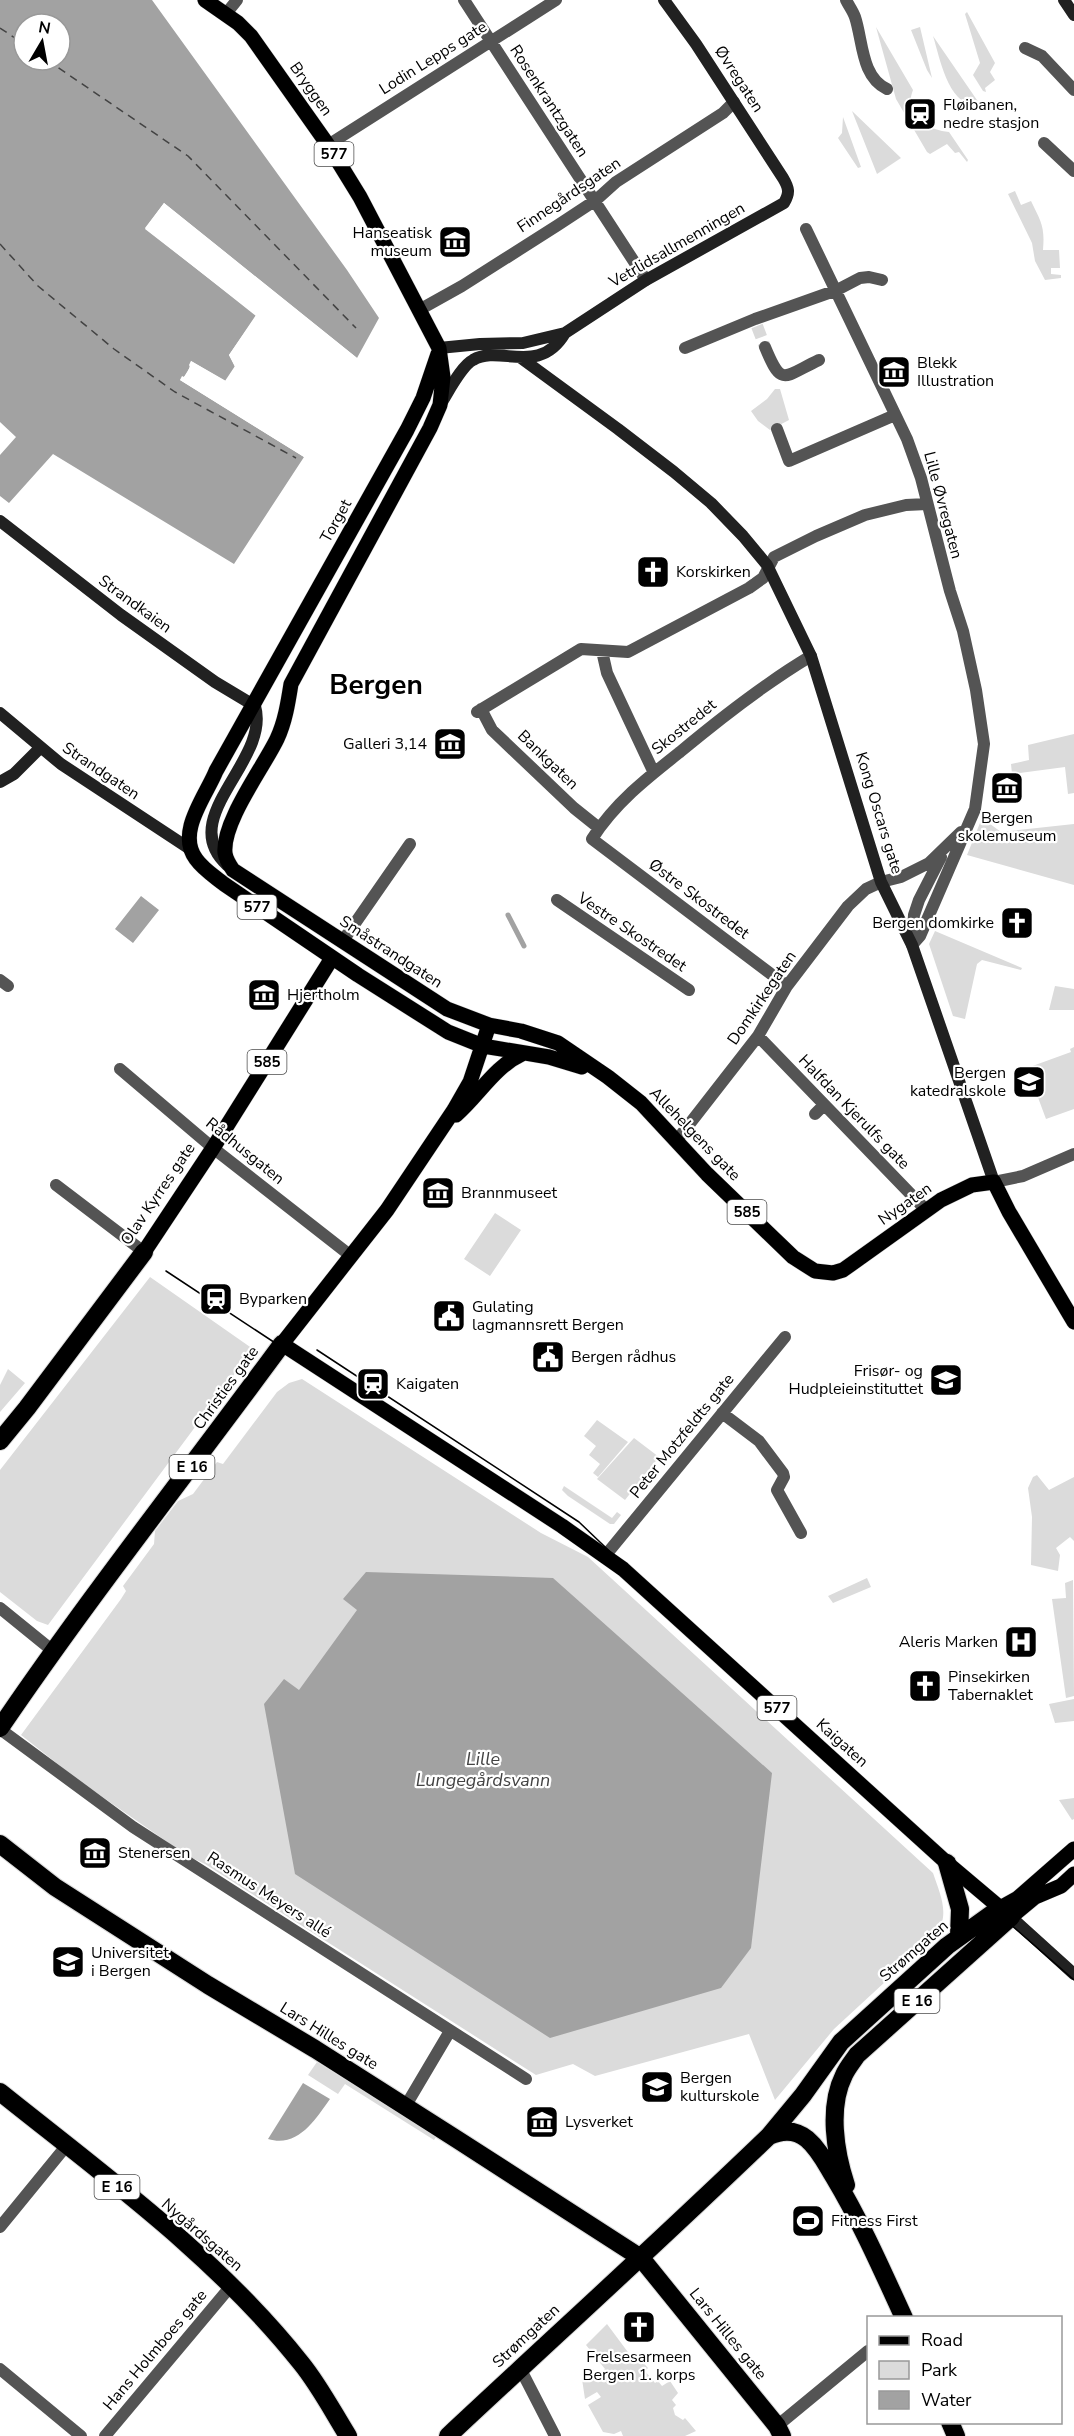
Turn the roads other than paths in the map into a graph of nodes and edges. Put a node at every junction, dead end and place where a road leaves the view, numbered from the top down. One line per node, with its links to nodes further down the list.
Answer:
1 (205, 0): 8 (main road, Bryggen / 577)
2 (237, 0): 8 (street)
3 (464, 0): 10 (street, Rosenkrantzgaten)
4 (556, 0): 10 (street, Lodin Lepps gate)
5 (664, 0): 14 (main road, Øvregaten)
6 (846, 0): 12 (street)
7 (1064, 0): 9 (main road)
8 (225, 15): 16 (main road, Bryggen / 577)
9 (1074, 15)
10 (490, 42): 16 (street, Lodin Lepps gate); 19 (street, Rosenkrantzgaten)
11 (1025, 48): 13 (street)
12 (887, 89)
13 (1074, 90)
14 (734, 102): 18 (main road, Øvregaten); 19 (street, Finnegårdsgaten)
15 (1044, 143): 17 (street)
16 (328, 145): 24 (main road, Bryggen / 577)
17 (1074, 171)
18 (783, 178): 21 (main road, Vetrlidsallmenningen)
19 (596, 200): 21 (street, Rosenkrantzgaten); 24 (street, Finnegårdsgaten)
20 (806, 229): 23 (street, Lille Øvregaten)
21 (646, 280): 25 (main road, Vetrlidsallmenningen)
22 (882, 280): 23 (street)
23 (837, 290): 28 (street); 32 (street, Lille Øvregaten)
24 (419, 310): 27 (main road, 577)
25 (565, 333): 27 (main road); 29 (main road)
26 (765, 347): 30 (street)
27 (439, 348): 31 (main road, 577); 39 (main road, Torget)
28 (685, 348)
29 (521, 358): 31 (main road); 36 (main road, Kong Oscars gate)
30 (819, 360)
31 (440, 405): 50 (main road, 577)
32 (895, 415): 33 (street); 34 (street, Lille Øvregaten)
33 (777, 429)
34 (927, 504): 36 (street); 44 (street, Lille Øvregaten)
35 (0, 521): 39 (main road, Strandkaien)
36 (767, 565): 37 (street); 38 (main road, Kong Oscars gate)
37 (602, 651): 42 (street); 45 (street, Bankgaten)
38 (811, 656): 42 (street, Skostredet); 51 (main road, Kong Oscars gate)
39 (255, 706): 49 (main road, Torget); 50 (main road)
40 (0, 713): 41 (main road, Strandgaten)
41 (40, 748): 43 (main road); 49 (main road, Strandgaten)
42 (654, 773): 45 (street, Skostredet)
43 (0, 782)
44 (966, 827): 48 (street); 54 (street)
45 (599, 828): 46 (street, Skostredet)
46 (592, 839): 56 (street, Østre Skostredet)
47 (410, 844): 53 (street)
48 (948, 846): 51 (street, Domkirkegaten); 54 (street)
49 (190, 849): 55 (main road, 577)
50 (233, 870): 53 (main road, Småstrandgaten / 577)
51 (881, 882): 54 (main road, Kong Oscars gate); 56 (street, Domkirkegaten)
52 (557, 900): 57 (street, Vestre Skostredet)
53 (342, 942): 59 (main road, Småstrandgaten / 577)
54 (912, 945): 69 (main road, Kong Oscars gate)
55 (332, 958): 58 (main road, 577); 67 (main road, Olav Kyrres gate / 585)
56 (787, 986): 60 (street, Domkirkegaten)
57 (689, 990)
58 (434, 1024): 59 (main road); 61 (main road, 577)
59 (489, 1025): 61 (main road, Christies gate); 64 (main road, Allehelgens gate / 585)
60 (758, 1036): 66 (street, Domkirkegaten); 71 (street, Halfdan Kjerulfs gate)
61 (483, 1046): 62 (main road, Allehelgens gate / 585); 65 (main road, Christies gate)
62 (522, 1054): 64 (main road, Allehelgens gate / 585); 65 (main road, Christies gate)
63 (120, 1070): 67 (street, Rådhusgaten)
64 (608, 1077): 66 (main road, Allehelgens gate / 585)
65 (441, 1129): 73 (main road, Christies gate)
66 (677, 1140): 74 (main road, Allehelgens gate / 585)
67 (217, 1151): 72 (main road, Olav Kyrres gate / 585); 73 (street, Rådhusgaten)
68 (1074, 1154): 69 (street)
69 (994, 1182): 71 (main road, Nygaten / 585); 75 (main road, Kong Oscars gate)
70 (56, 1185): 72 (street)
71 (927, 1211): 74 (main road, Nygaten / 585)
72 (144, 1252): 79 (highway, Olav Kyrres gate)
73 (351, 1256): 77 (main road, Christies gate)
74 (843, 1270)
75 (1074, 1322)
76 (785, 1337): 78 (street, Peter Motzfeldts gate)
77 (282, 1344): 81 (main road, Kaigaten / 577); 83 (highway, Christies gate / E 16)
78 (722, 1413): 80 (street); 81 (street, Peter Motzfeldts gate)
79 (0, 1441)
80 (801, 1533)
81 (605, 1556): 87 (main road, Kaigaten / 577)
82 (0, 1608): 83 (street)
83 (53, 1651): 84 (highway, Christies gate / E 16)
84 (0, 1729): 92 (street, Rasmus Meyers allé)
85 (0, 1844): 95 (highway, Lars Hilles gate)
86 (1074, 1849): 89 (main road, Strømgaten)
87 (947, 1863): 89 (main road, Kaigaten / 577); 90 (highway)
88 (1074, 1874): 89 (main road, Strømgaten)
89 (1006, 1913): 90 (highway, Strømgaten / E 16); 91 (main road, Kaigaten); 98 (highway, Strømgaten / E 16)
90 (959, 1936): 96 (highway, Strømgaten / E 16)
91 (1074, 1974)
92 (450, 2031): 93 (street, Rasmus Meyers allé); 95 (street)
93 (526, 2079)
94 (0, 2092): 97 (highway, Nygårdsgaten / E 16)
95 (405, 2106): 100 (highway, Lars Hilles gate)
96 (769, 2136): 98 (highway, E 16); 100 (highway, Strømgaten / E 16)
97 (67, 2145): 99 (street); 101 (highway, Nygårdsgaten / E 16)
98 (855, 2213): 102 (highway, E 16)
99 (0, 2227)
100 (637, 2263): 105 (highway, Strømgaten / E 16); 106 (highway, Lars Hilles gate)
101 (231, 2286): 108 (street, Hans Holmboes gate); 109 (highway, Nygårdsgaten / E 16)
102 (903, 2316)
103 (867, 2352): 106 (street)
104 (0, 2368): 107 (street)
105 (520, 2368): 110 (highway, Strømgaten / E 16); 111 (street)
106 (780, 2431)
107 (81, 2436)
108 (105, 2436)
109 (348, 2436)
110 (448, 2436)
111 (555, 2436)

